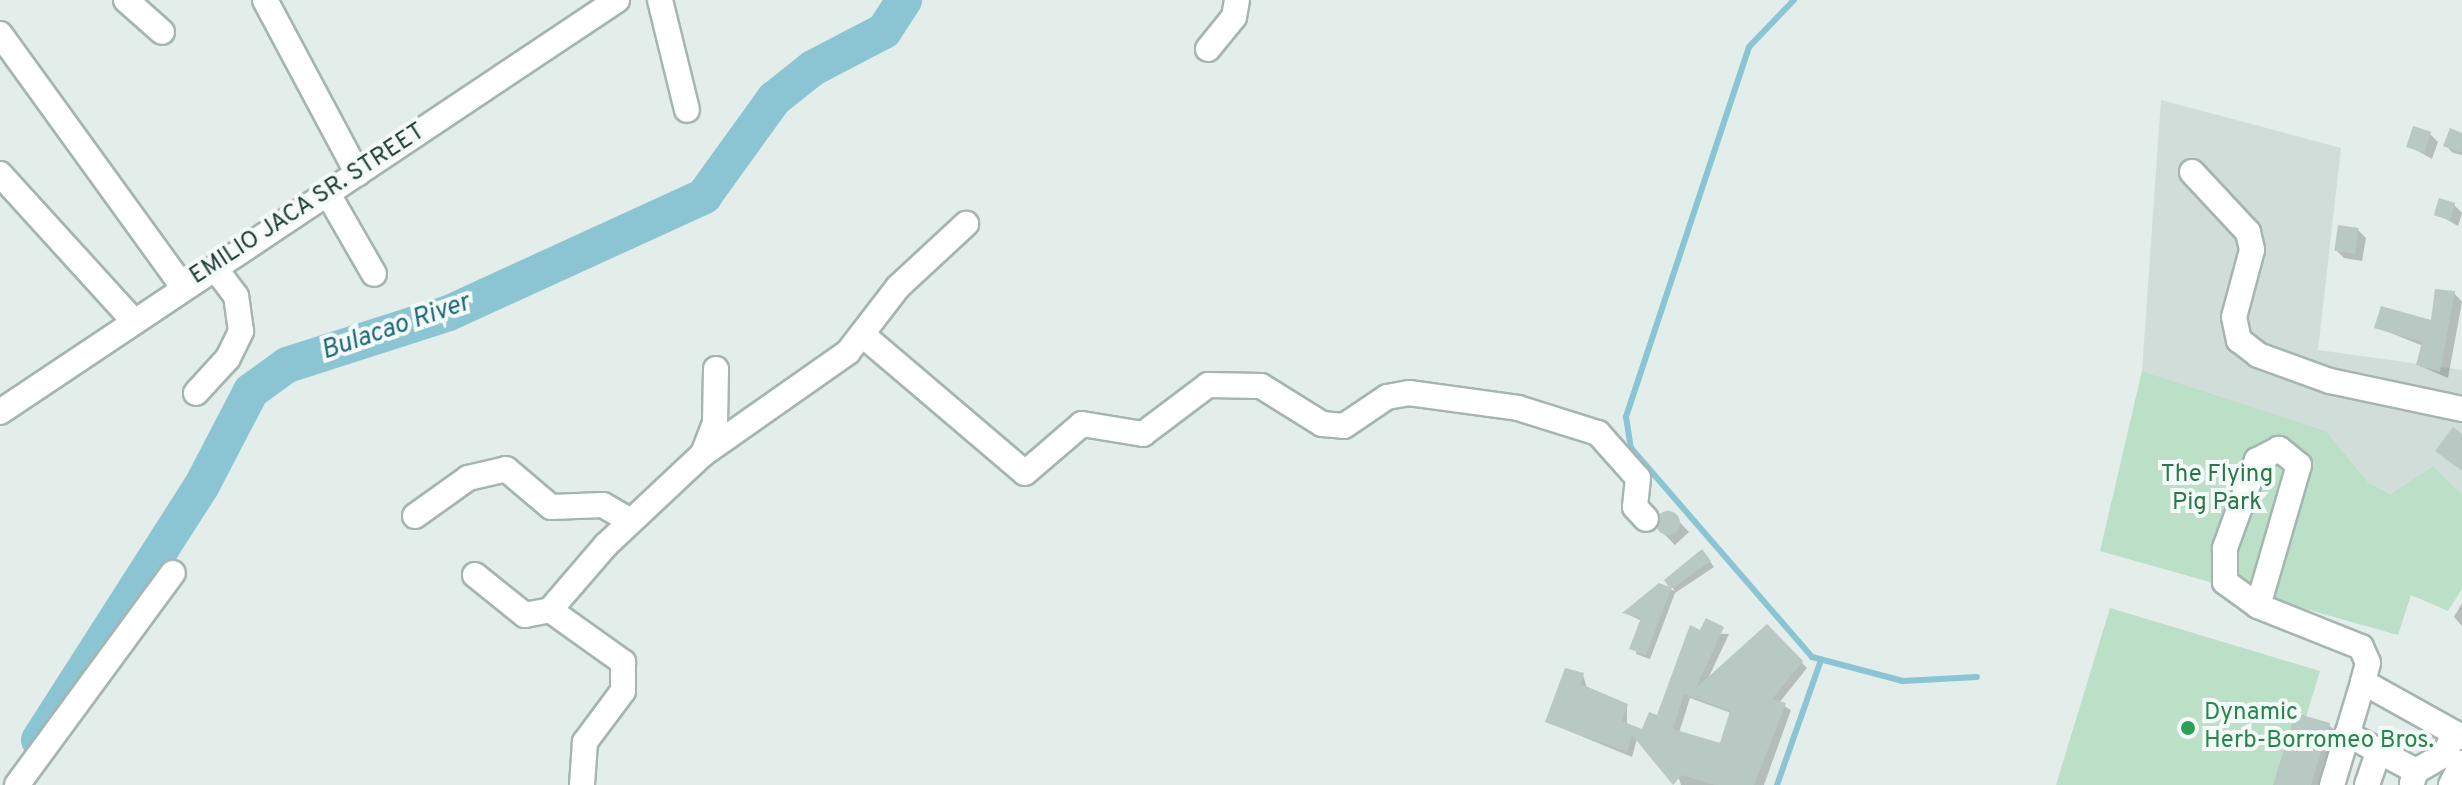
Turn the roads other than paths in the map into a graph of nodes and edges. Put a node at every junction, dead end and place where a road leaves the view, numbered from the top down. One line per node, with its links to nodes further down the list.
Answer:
1 (126, 0): 6 (street)
2 (265, 0): 12 (street)
3 (617, 0): 12 (street, EMILIO JACA SR. STREET)
4 (660, 0): 9 (street)
5 (1237, 0): 8 (street)
6 (162, 32)
7 (0, 34): 17 (street)
8 (1208, 49)
9 (687, 110)
10 (2192, 172): 22 (street)
11 (0, 174): 18 (street)
12 (358, 174): 13 (street, EMILIO JACA SR. STREET)
13 (328, 194): 15 (street, EMILIO JACA SR. STREET); 16 (street)
14 (966, 224): 19 (street)
15 (215, 268): 17 (street, EMILIO JACA SR. STREET); 21 (street)
16 (374, 274)
17 (183, 287): 18 (street, EMILIO JACA SR. STREET)
18 (132, 319): 23 (street, EMILIO JACA SR. STREET)
19 (864, 336): 24 (street); 26 (street)
20 (716, 369): 24 (street)
21 (196, 393)
22 (2462, 409)
23 (0, 412)
24 (703, 454): 27 (street)
25 (415, 516): 27 (street)
26 (1646, 519)
27 (631, 521): 31 (street)
28 (173, 573): 38 (street)
29 (475, 575): 31 (street)
30 (2258, 606): 30 (street); 32 (street)
31 (550, 610): 39 (street)
32 (2363, 682): 33 (street); 34 (street)
33 (2347, 734): 35 (street); 40 (street)
34 (2458, 735): 37 (street)
35 (2379, 751): 37 (street); 41 (street)
36 (2462, 763): 42 (street)
37 (2414, 778)
38 (17, 785)
39 (582, 785)
40 (2332, 785)
41 (2367, 785)
42 (2451, 785)

